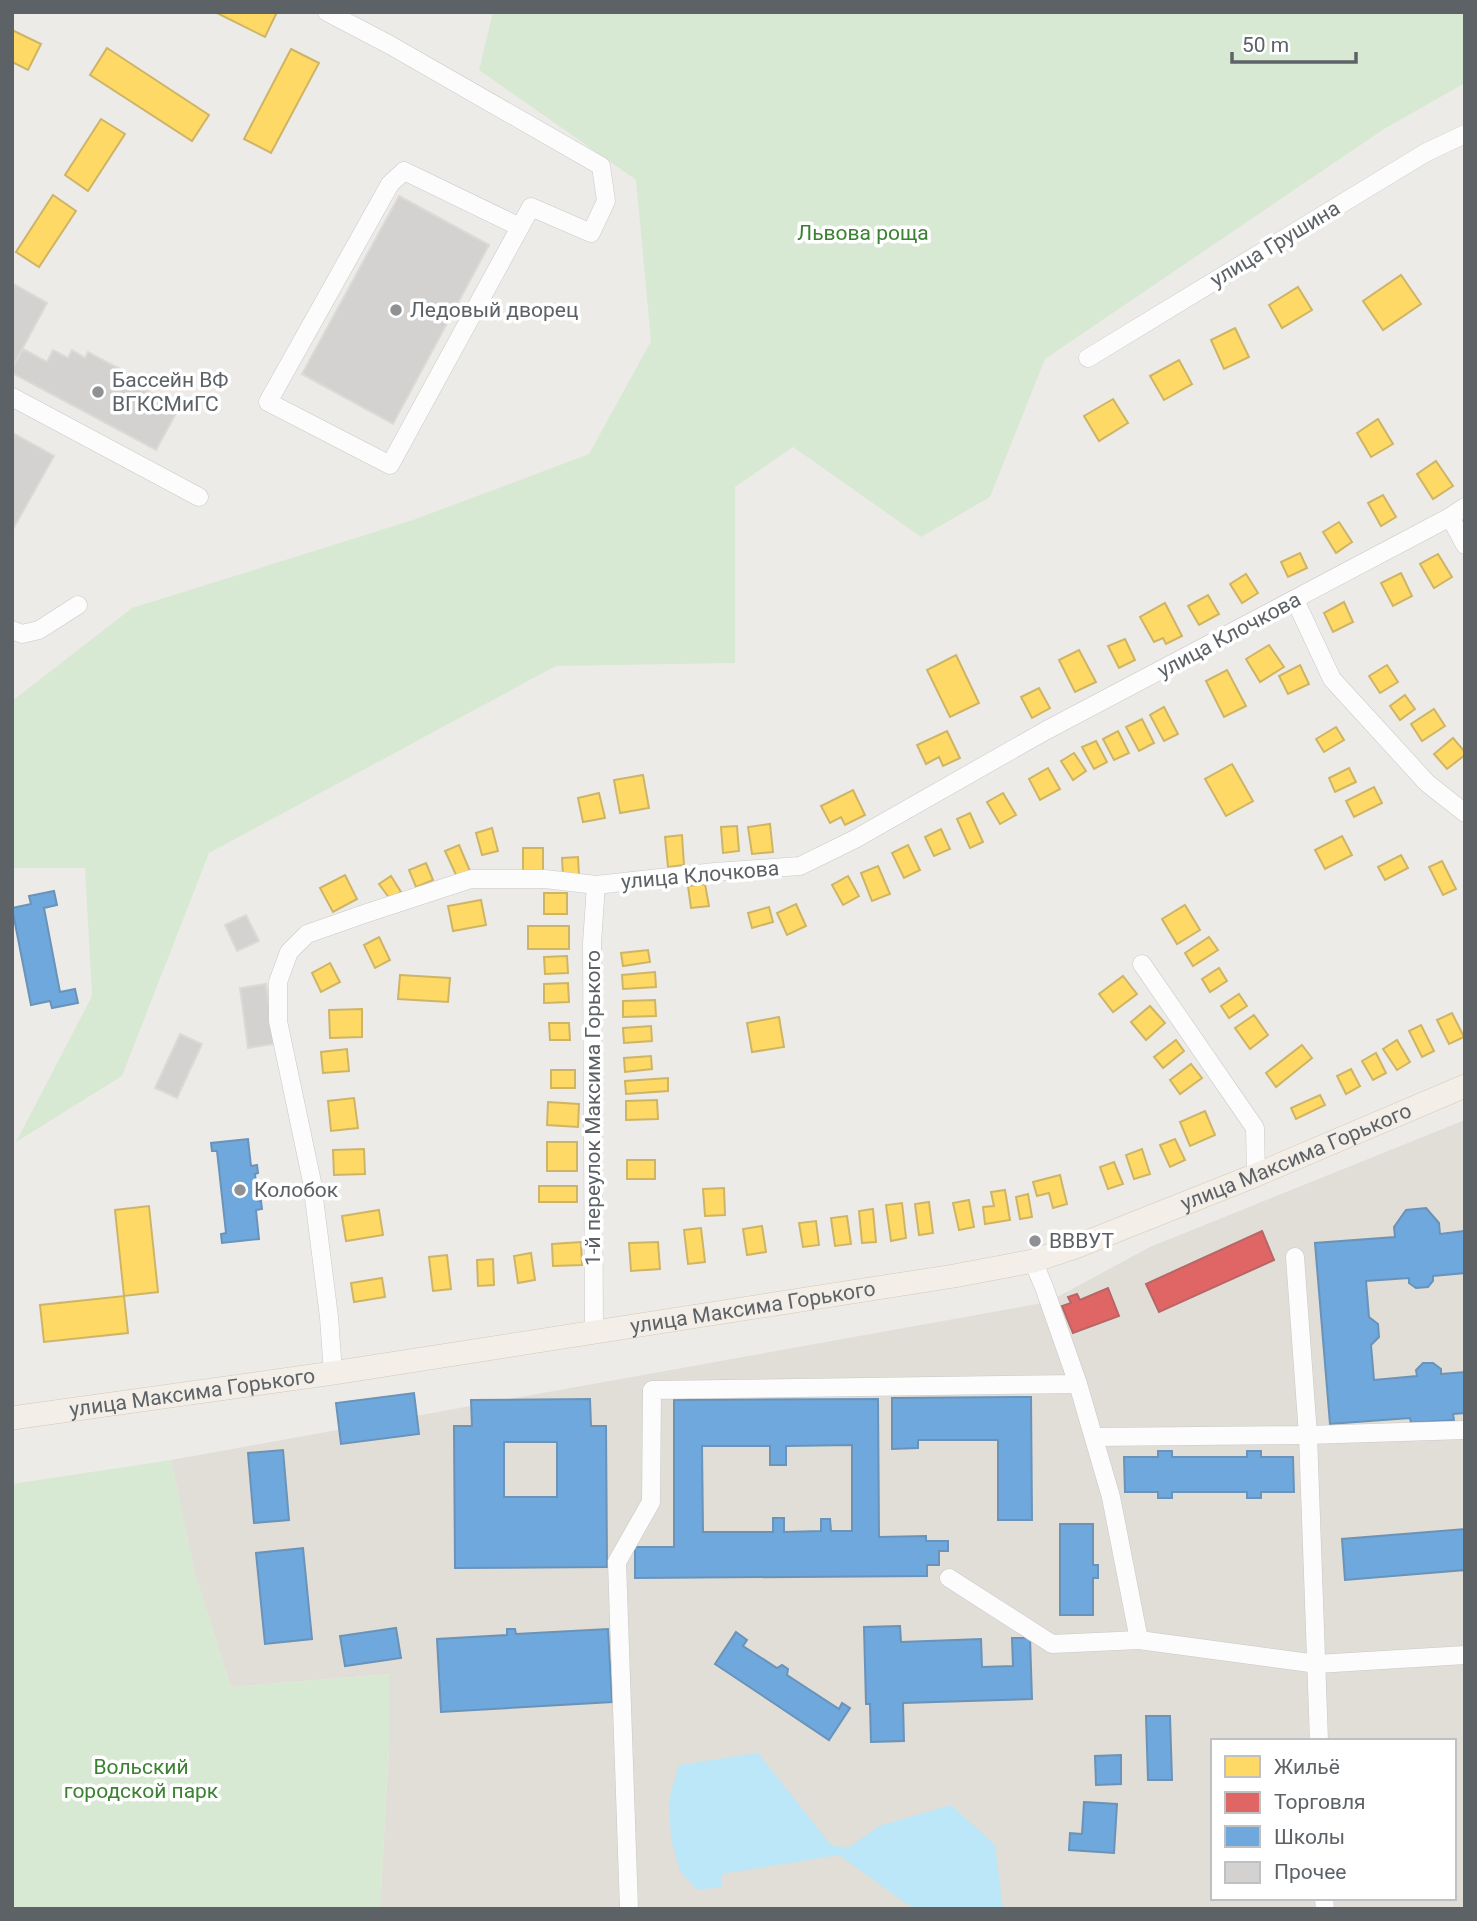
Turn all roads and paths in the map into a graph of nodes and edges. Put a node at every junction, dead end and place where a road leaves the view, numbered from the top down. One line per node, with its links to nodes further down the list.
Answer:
1 (327, 12): 3 (street)
2 (1465, 134): 4 (street, улица Грушина)
3 (520, 227): 3 (street)
4 (1088, 358)
5 (12, 397): 6 (street)
6 (199, 497)
7 (1458, 512): 8 (street); 9 (street, улица Клочкова)
8 (1465, 545)
9 (1295, 600): 12 (street); 13 (street, улица Клочкова)
10 (78, 605): 11 (street)
11 (12, 630)
12 (1465, 813)
13 (596, 885): 19 (street, 1-й переулок Максима Горького); 20 (street, улица Клочкова)
14 (1142, 964): 16 (street)
15 (1465, 1086): 16 (main road, улица Максима Горького)
16 (1256, 1175): 18 (main road, улица Максима Горького)
17 (1295, 1257): 24 (street)
18 (1033, 1261): 19 (main road, улица Максима Горького); 21 (street)
19 (594, 1332): 20 (main road, улица Максима Горького)
20 (333, 1373): 22 (main road, улица Максима Горького)
21 (1078, 1384): 25 (street); 31 (street)
22 (12, 1418)
23 (1465, 1430): 24 (street)
24 (1308, 1435): 25 (street); 29 (street)
25 (1094, 1437): 27 (street)
26 (949, 1578): 27 (street)
27 (1139, 1640): 29 (street)
28 (1465, 1655): 29 (street)
29 (1317, 1664): 30 (street)
30 (1319, 1739)
31 (629, 1909)

